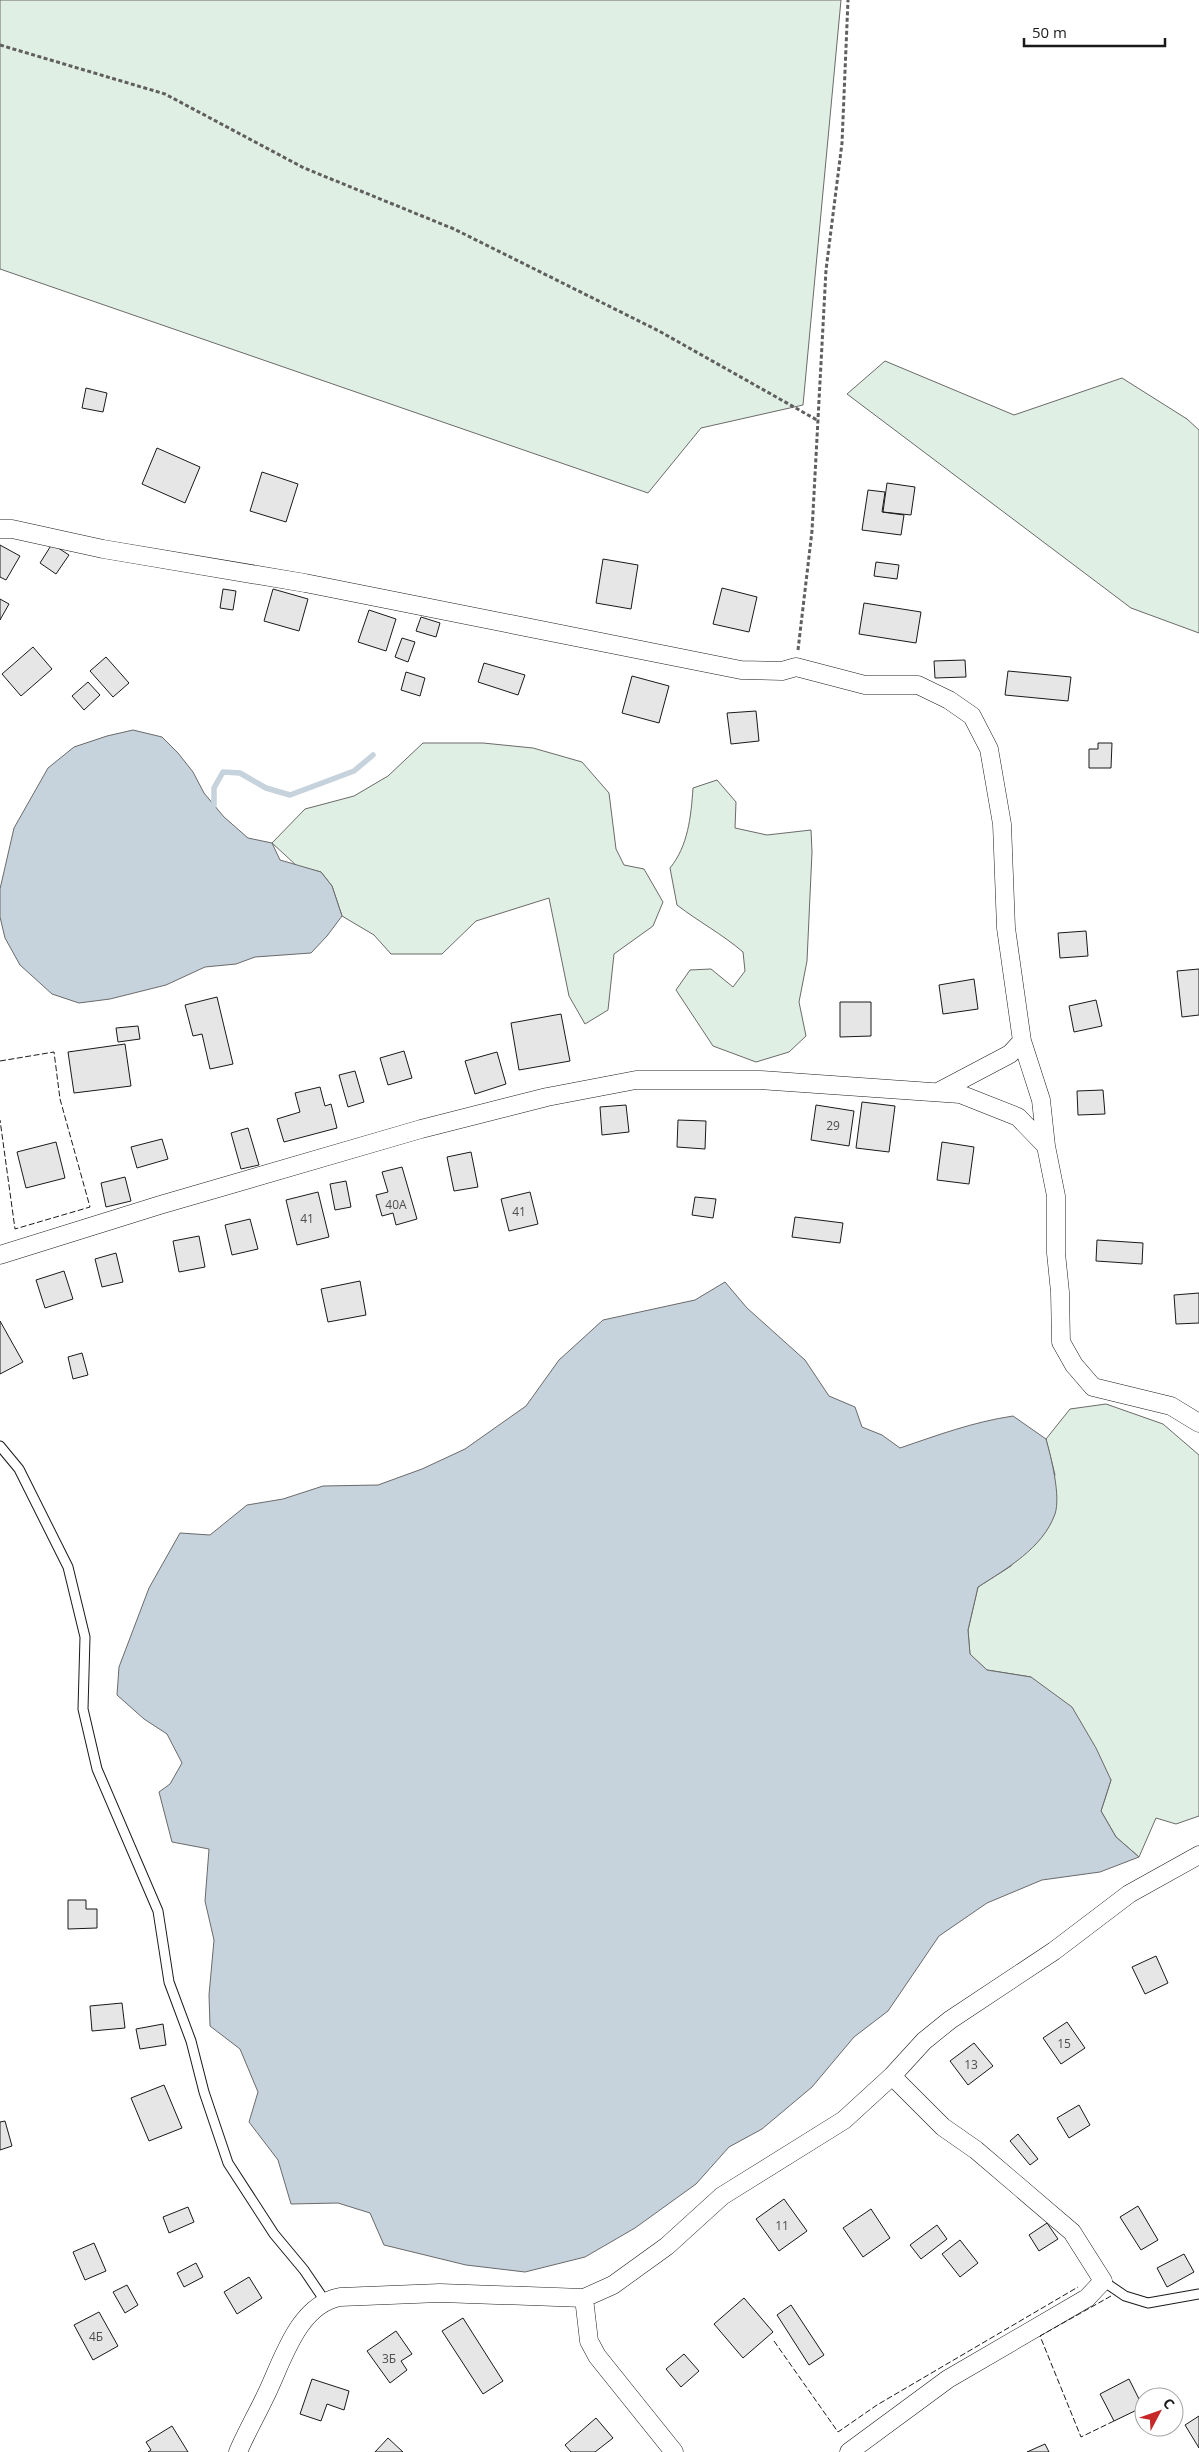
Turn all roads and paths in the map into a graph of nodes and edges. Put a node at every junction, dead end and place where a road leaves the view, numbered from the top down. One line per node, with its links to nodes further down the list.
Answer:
1 (848, 0): 3 (path)
2 (0, 45): 3 (path)
3 (817, 420): 5 (path)
4 (0, 529): 5 (street)
5 (796, 667): 6 (street)
6 (1022, 1041): 7 (street); 8 (street)
7 (938, 1092): 8 (street); 9 (street)
8 (1046, 1146): 10 (street)
9 (0, 1255)
10 (1199, 1424)
11 (0, 1446): 17 (lane)
12 (1199, 1855): 13 (street)
13 (892, 2076): 14 (street); 16 (street)
14 (1103, 2281): 15 (lane); 20 (street)
15 (1199, 2294)
16 (584, 2298): 17 (street); 19 (street)
17 (324, 2301): 18 (street)
18 (238, 2452)
19 (674, 2452)
20 (849, 2452)

